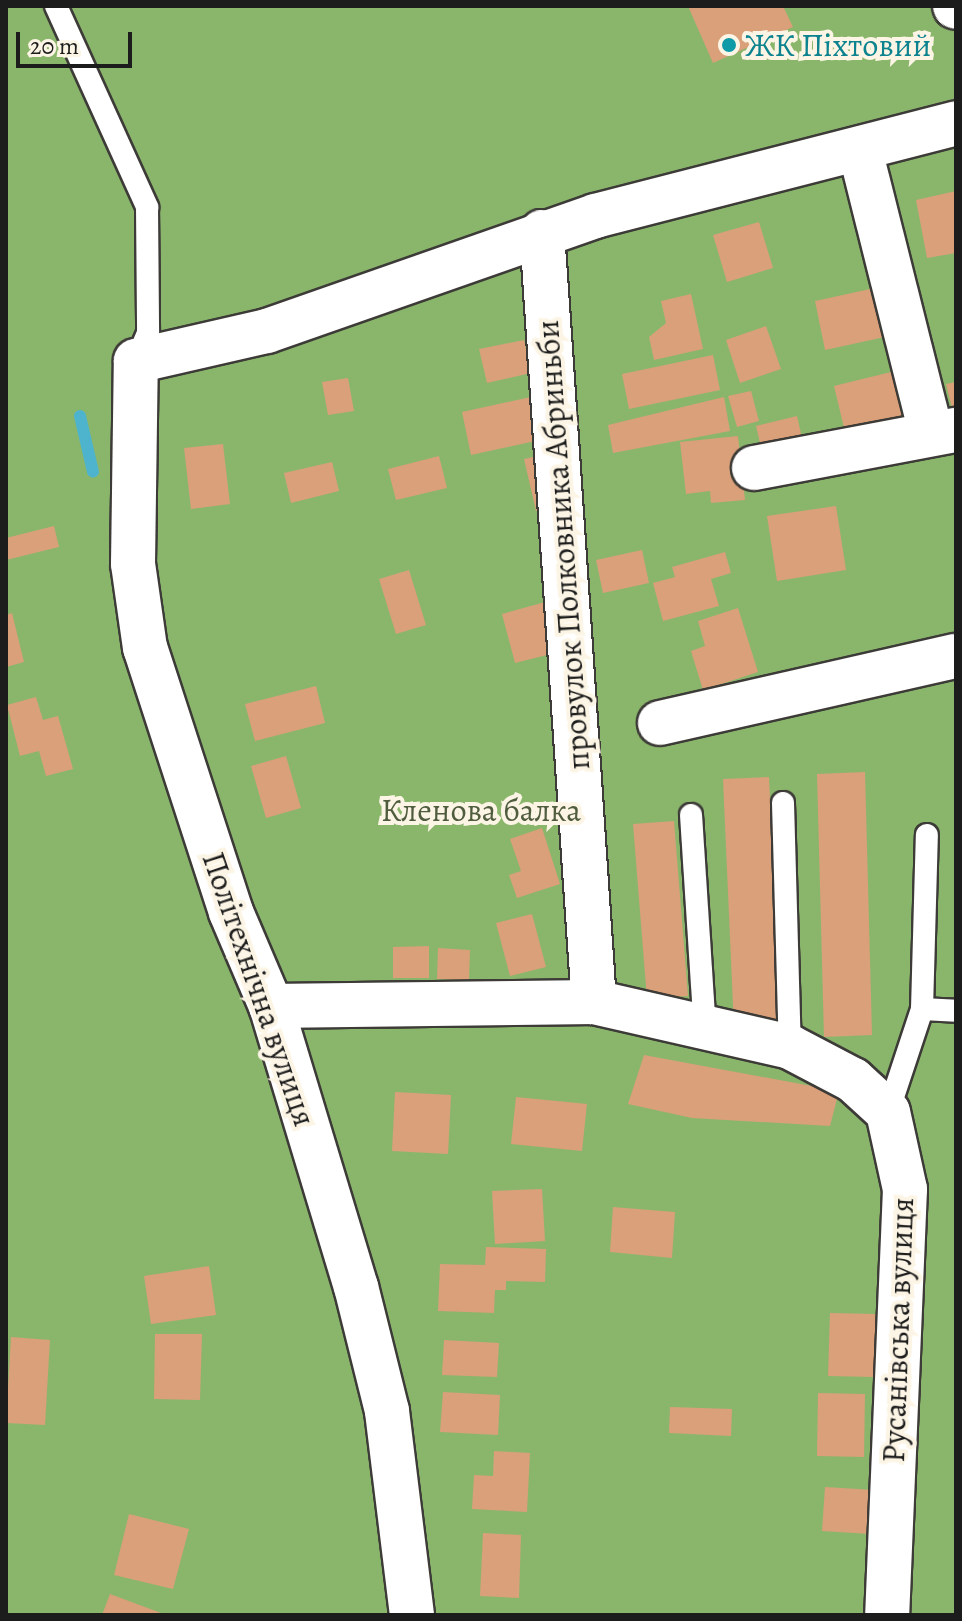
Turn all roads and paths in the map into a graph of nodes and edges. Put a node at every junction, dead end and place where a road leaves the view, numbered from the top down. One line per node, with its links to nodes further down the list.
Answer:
1 (56, 6): 5 (lane)
2 (956, 123): 3 (street)
3 (860, 150): 4 (street); 6 (street)
4 (542, 232): 5 (street); 13 (street, провулок Полковника Абриньби)
5 (136, 361): 14 (street, Політехнічна вулиця)
6 (943, 431): 7 (street)
7 (754, 468)
8 (956, 656): 9 (street)
9 (660, 723)
10 (783, 803): 18 (lane)
11 (691, 815): 17 (lane)
12 (927, 835): 15 (lane)
13 (594, 1002): 14 (street); 17 (street)
14 (271, 1006): 20 (street, Політехнічна вулиця)
15 (922, 1009): 16 (lane); 19 (lane)
16 (956, 1011)
17 (705, 1029): 18 (street)
18 (790, 1047): 19 (street)
19 (888, 1112): 21 (street, Русанівська вулиця)
20 (412, 1615)
21 (887, 1615)

